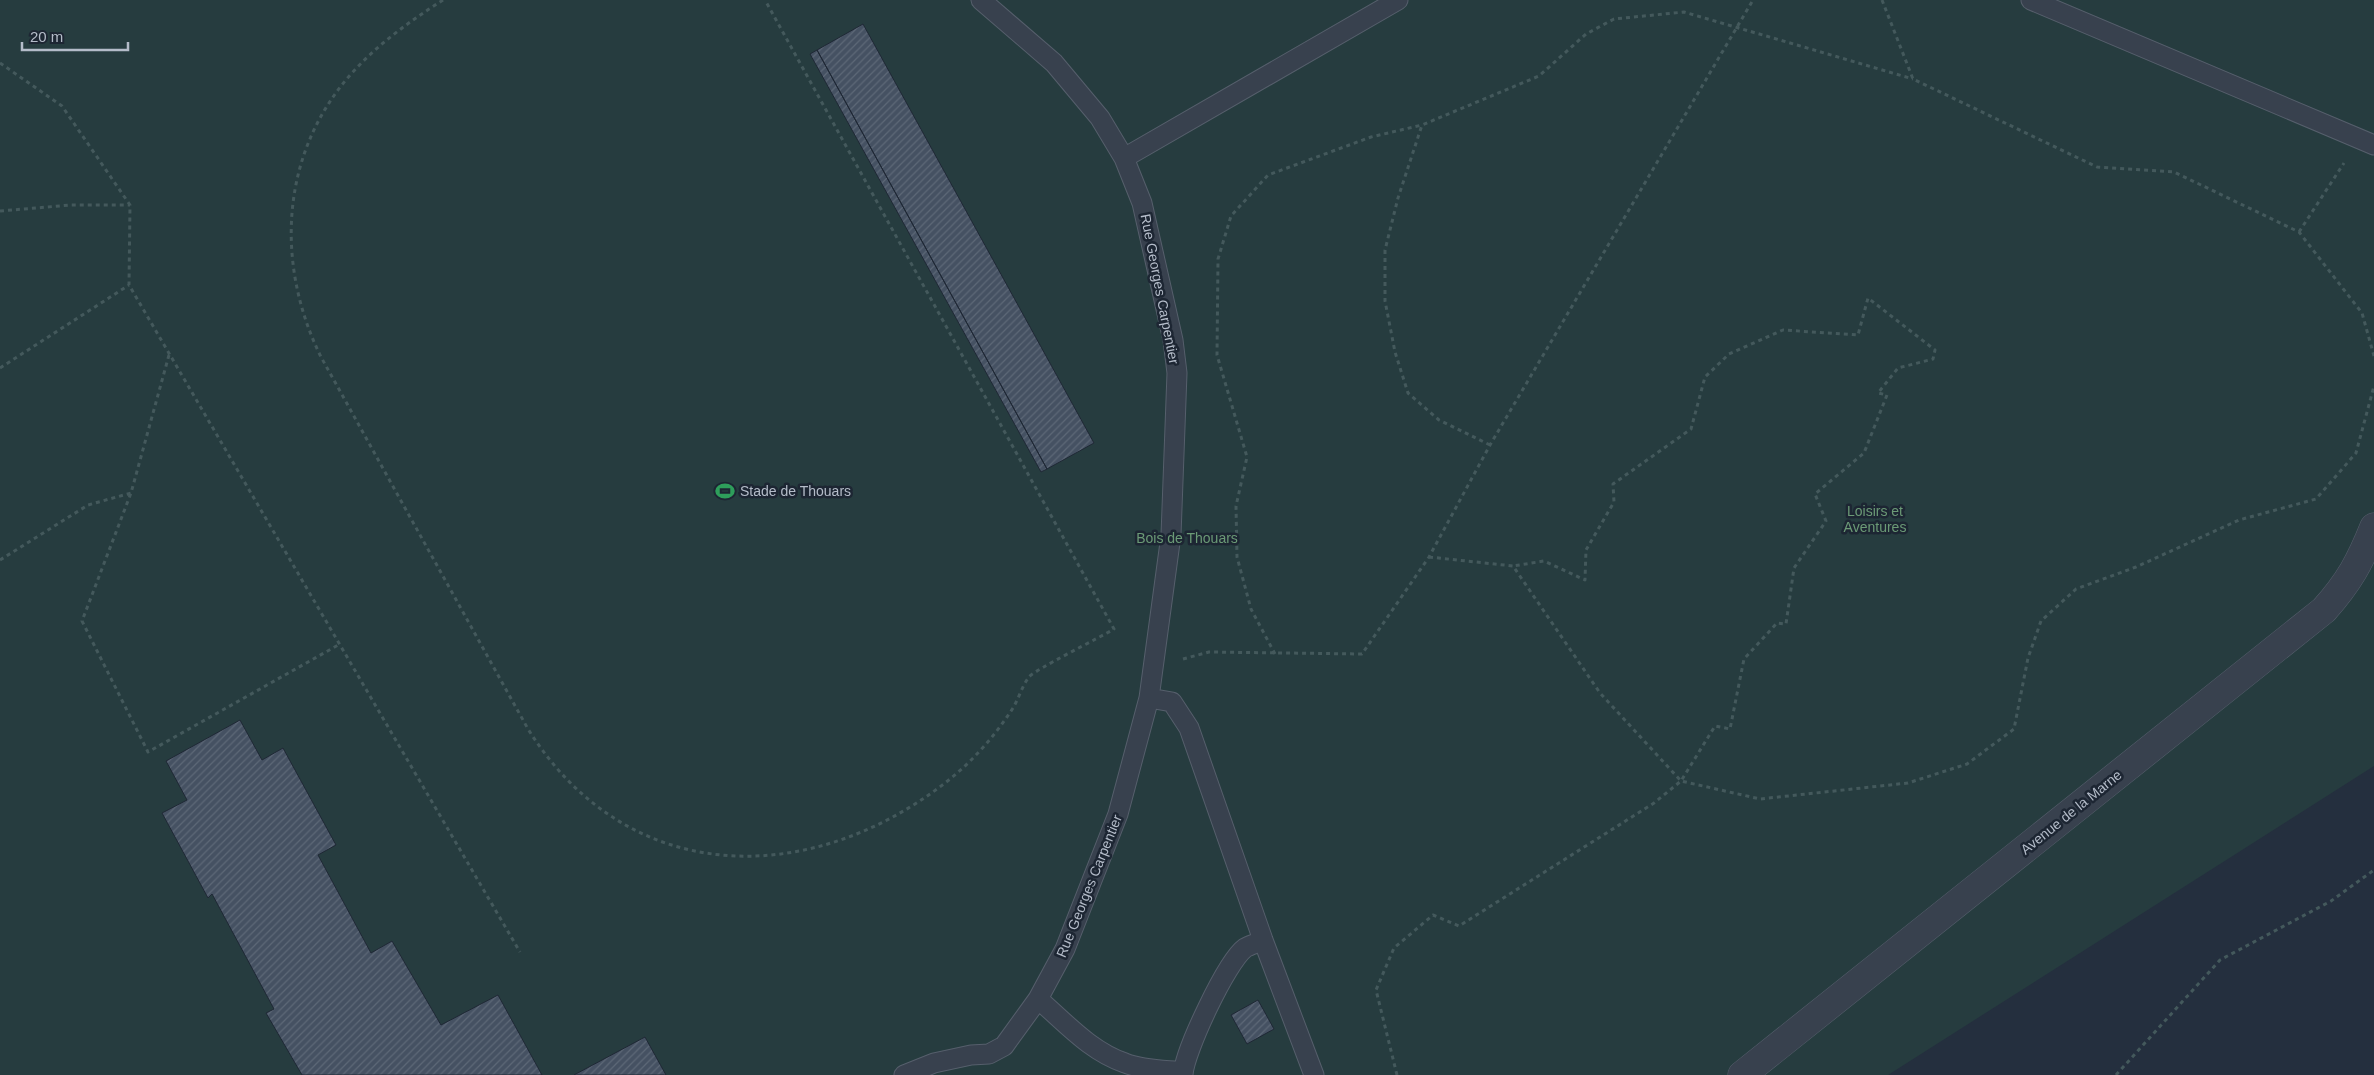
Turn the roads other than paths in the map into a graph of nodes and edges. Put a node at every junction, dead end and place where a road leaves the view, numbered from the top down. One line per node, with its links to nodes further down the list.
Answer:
1 (981, 0): 5 (lane, Rue Georges Carpentier)
2 (1398, 0): 5 (lane)
3 (2031, 0): 4 (lane)
4 (2367, 142)
5 (1124, 158): 7 (lane, Rue Georges Carpentier)
6 (2374, 527): 13 (street, Avenue de la Marne)
7 (1149, 698): 8 (lane); 9 (lane, Rue Georges Carpentier)
8 (1263, 940): 10 (lane); 12 (lane)
9 (1038, 999): 10 (lane); 11 (lane, Rue Georges Carpentier)
10 (1183, 1073)
11 (904, 1075)
12 (1314, 1075)
13 (1742, 1075)

